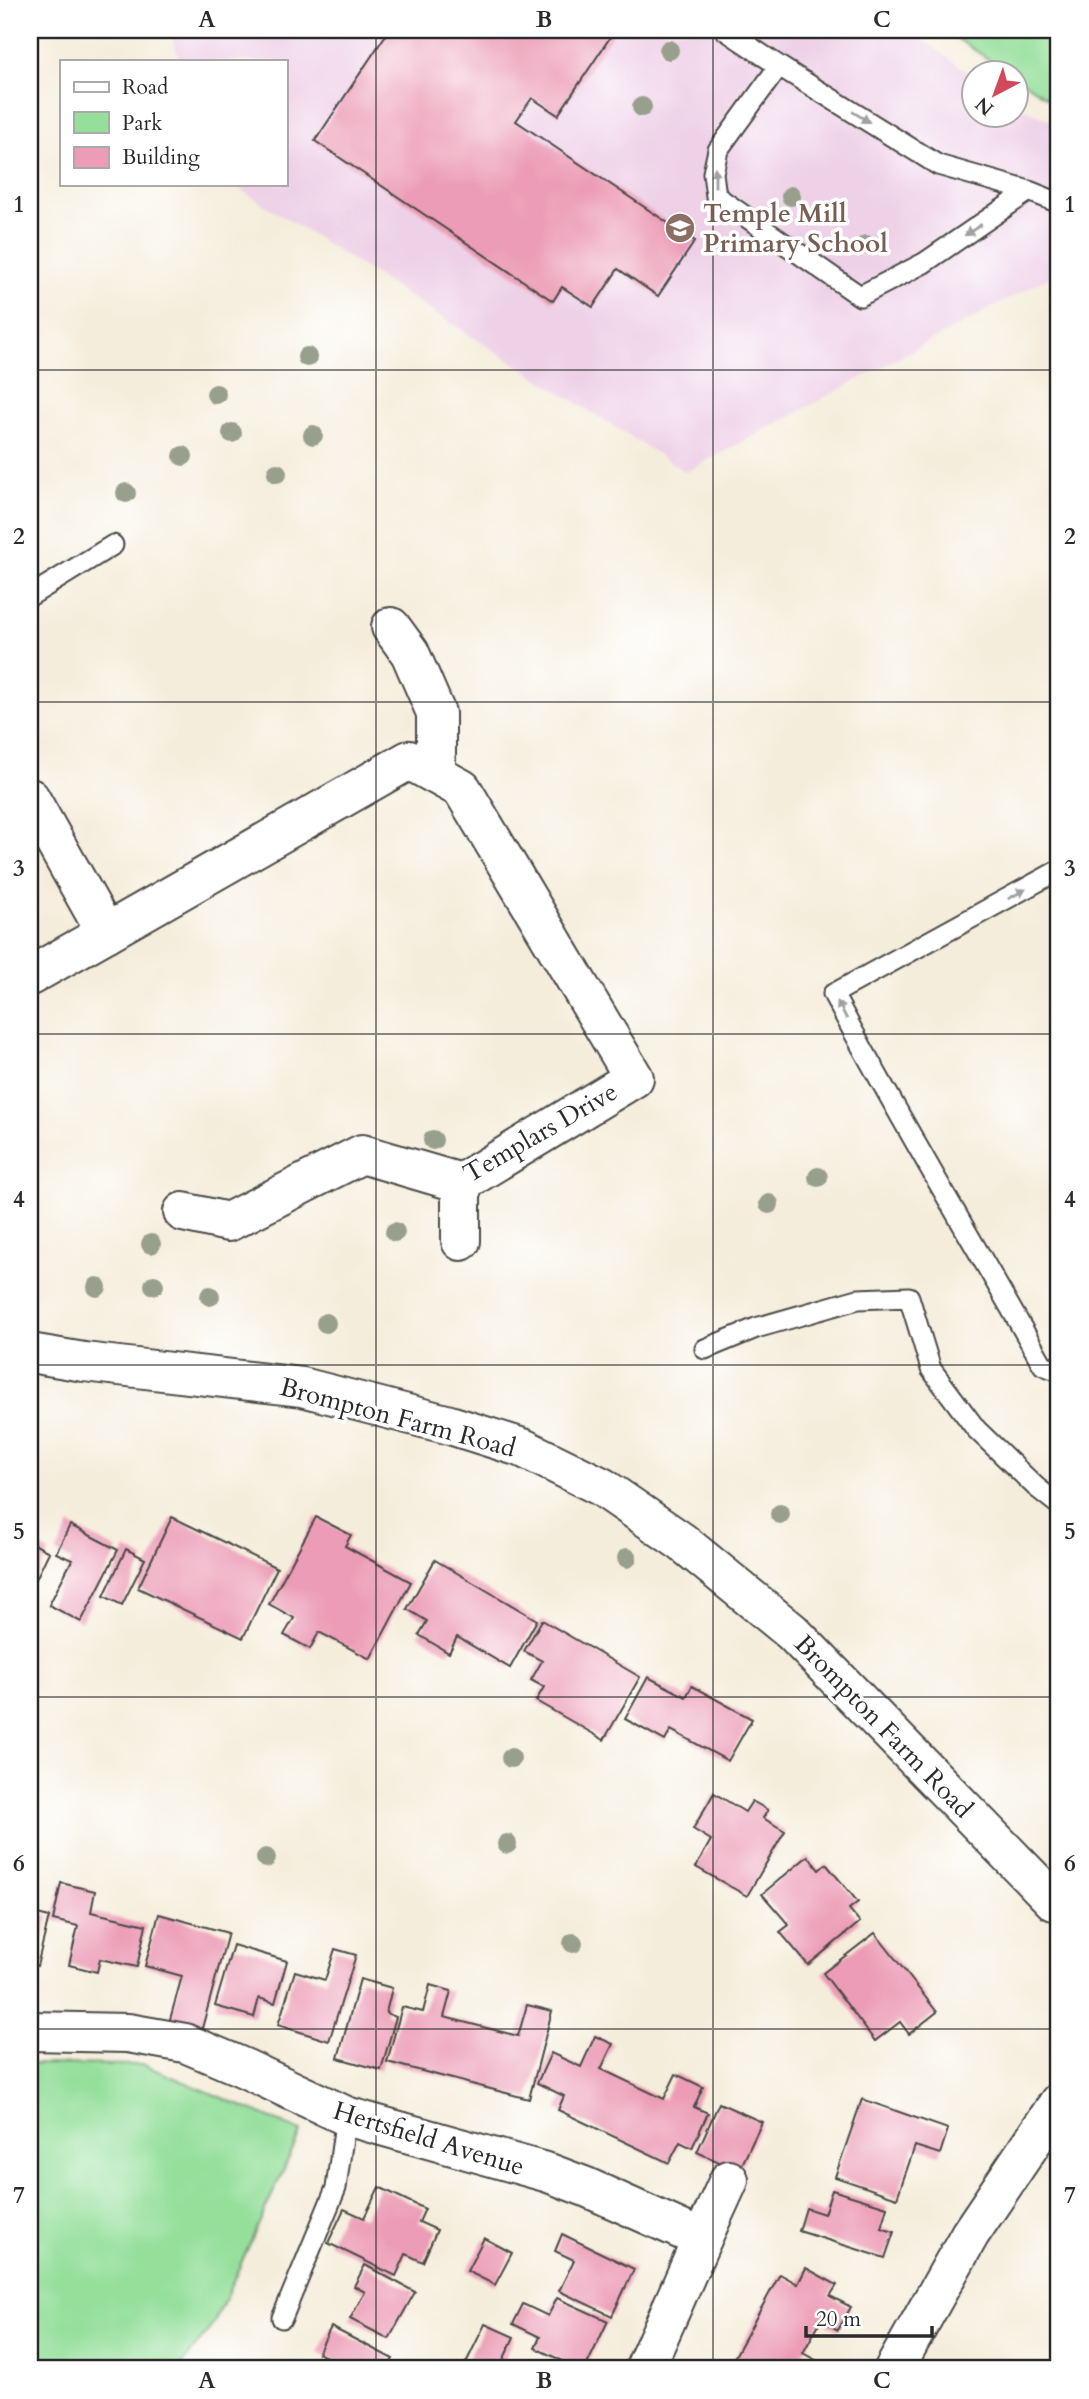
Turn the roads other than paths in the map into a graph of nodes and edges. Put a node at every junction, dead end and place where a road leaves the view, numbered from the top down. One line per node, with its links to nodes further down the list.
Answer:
1 (725, 30): 2 (lane)
2 (779, 65): 3 (lane, one-way to 3); 3 (lane, one-way to 2)
3 (1029, 191): 4 (lane)
4 (1059, 203)
5 (113, 545): 6 (lane)
6 (30, 596)
7 (391, 627): 8 (street)
8 (436, 774): 11 (street, Templars Drive); 13 (street, Templars Drive)
9 (30, 798): 11 (street)
10 (1059, 870): 18 (lane, one-way to 10)
11 (106, 933): 12 (street, Templars Drive)
12 (30, 976)
13 (461, 1182): 14 (street, Templars Drive); 15 (street)
14 (183, 1212)
15 (461, 1241)
16 (705, 1349): 19 (lane)
17 (30, 1353): 20 (street, Brompton Farm Road)
18 (1059, 1371)
19 (1059, 1505)
20 (1059, 1902)
21 (30, 2031): 23 (street, Hertsfield Avenue)
22 (1059, 2102): 28 (street)
23 (346, 2116): 25 (street, Hertsfield Avenue); 26 (lane)
24 (729, 2180): 25 (street)
25 (702, 2239): 27 (street)
26 (282, 2318)
27 (645, 2368)
28 (894, 2369)

